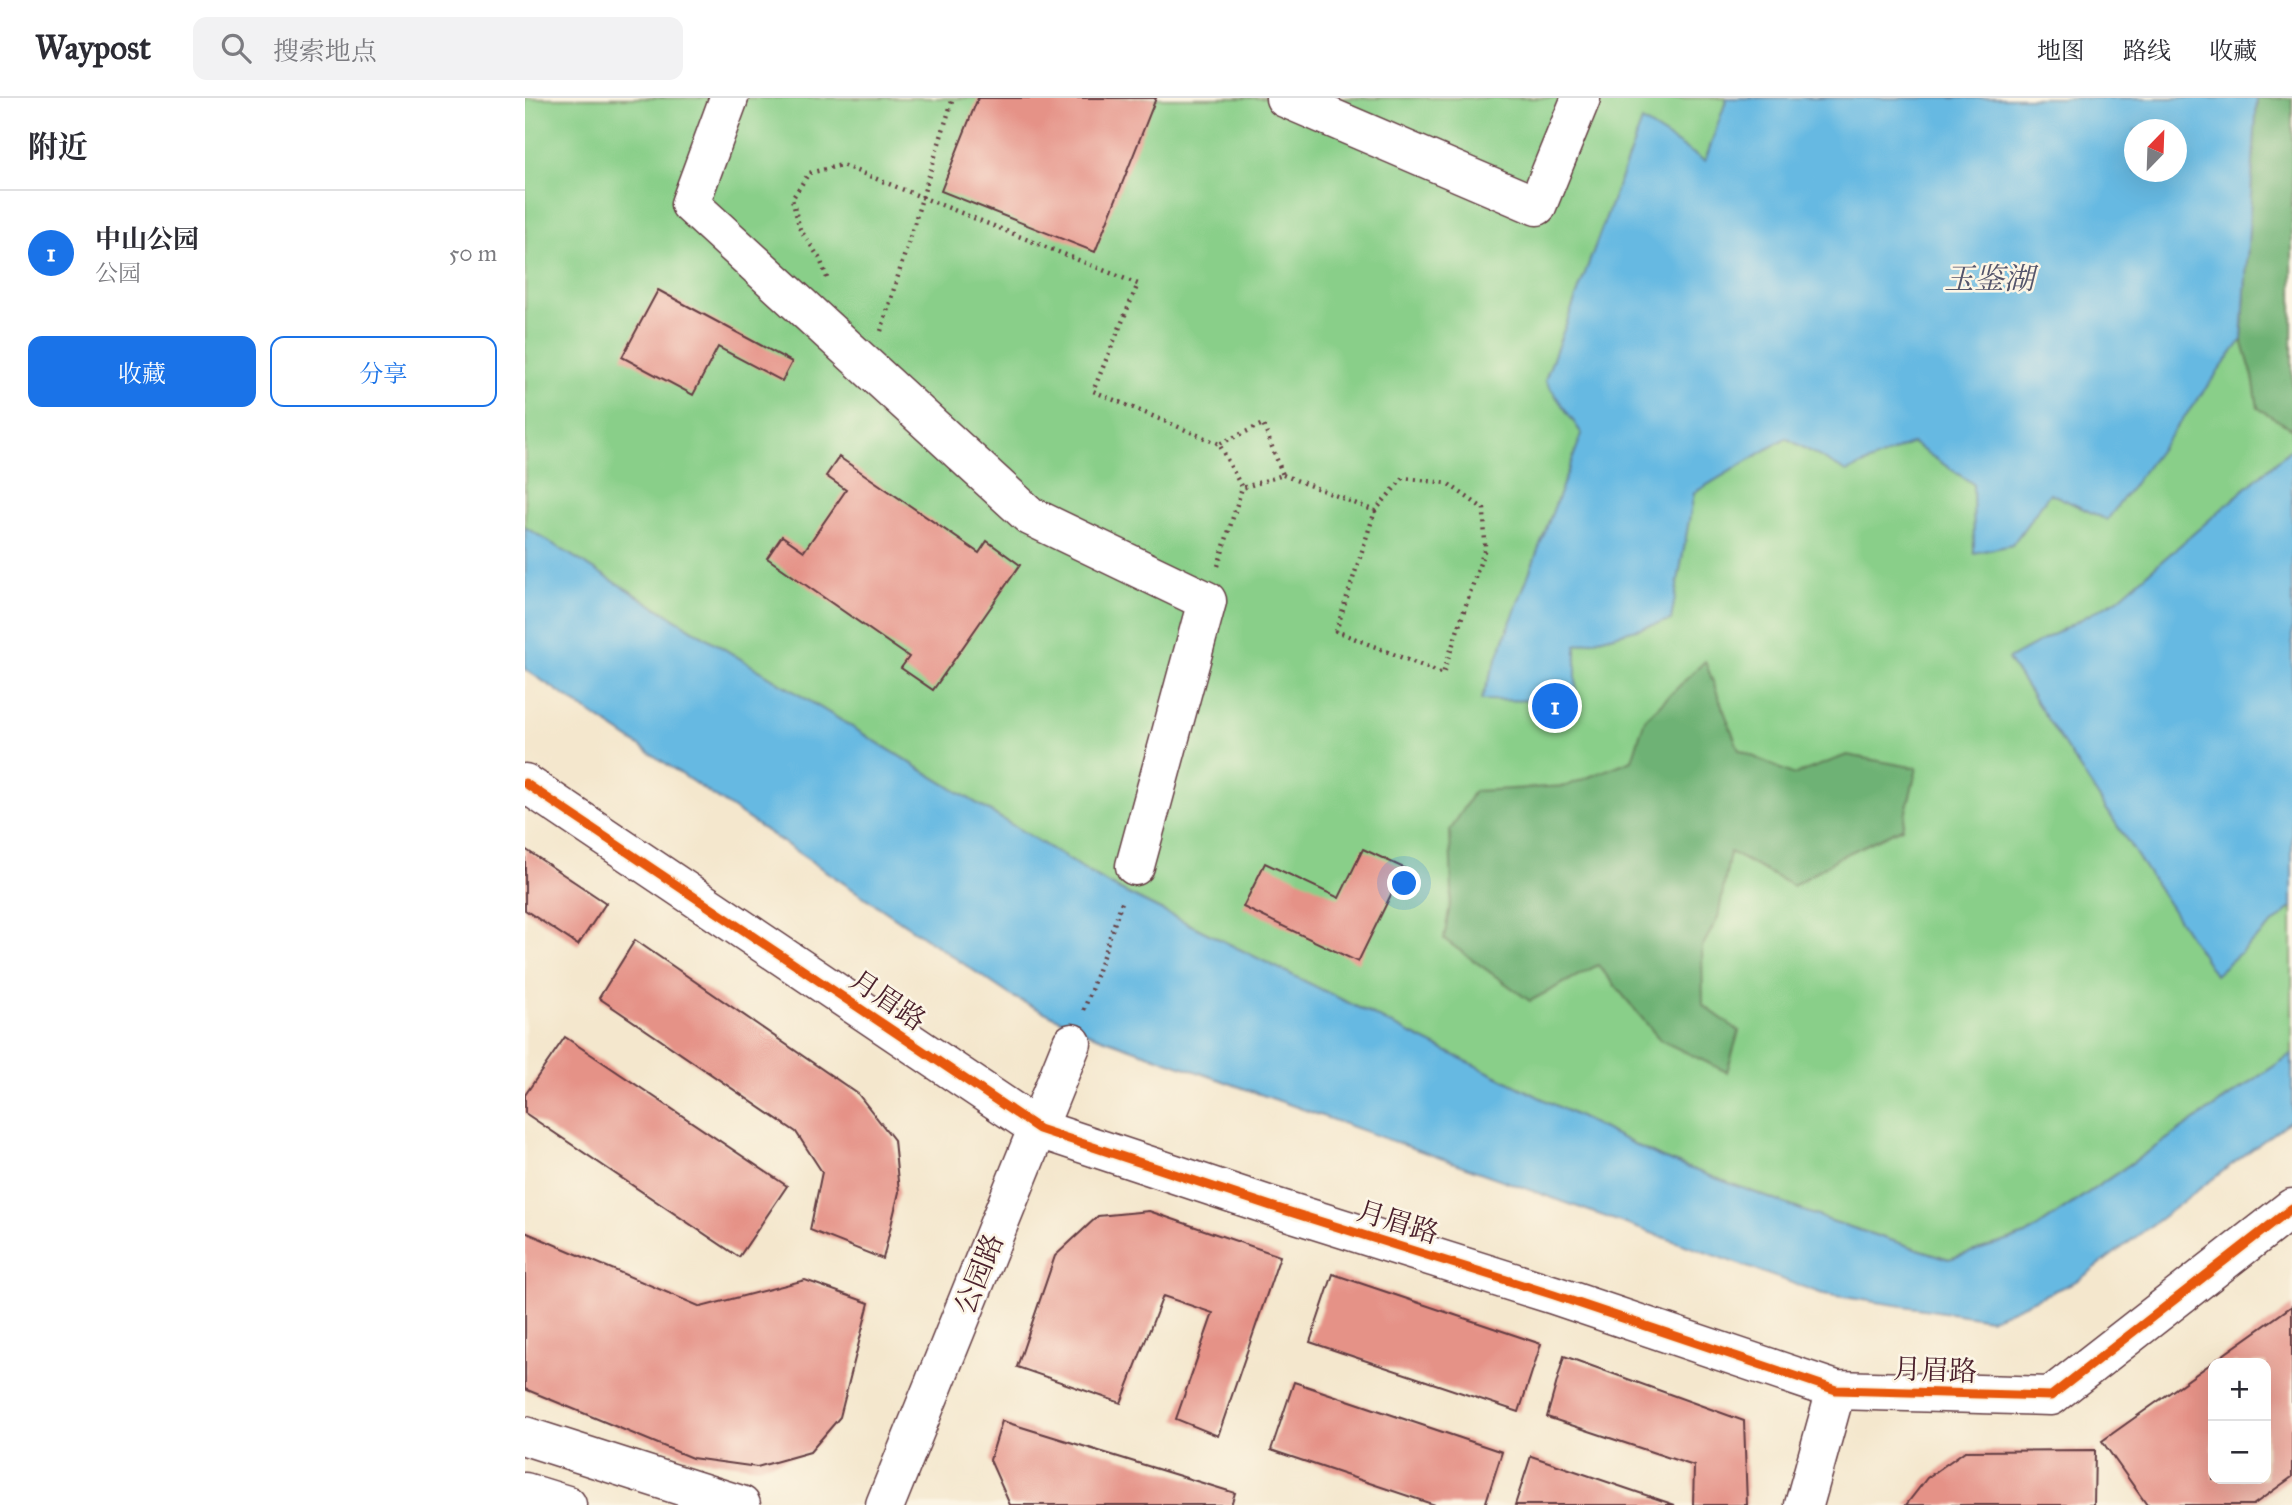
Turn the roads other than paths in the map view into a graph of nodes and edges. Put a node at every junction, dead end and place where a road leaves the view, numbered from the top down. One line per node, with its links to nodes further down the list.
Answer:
1 (729, 98): 5 (street)
2 (1285, 98): 3 (street)
3 (1581, 98)
4 (525, 783): 7 (street, 月眉路)
5 (1135, 866)
6 (1072, 1044): 7 (street, 公园路)
7 (1039, 1129): 9 (street, 月眉路); 14 (street, 公园路)
8 (2292, 1208): 9 (street, 月眉路)
9 (1836, 1390): 15 (street)
10 (525, 1436): 13 (street)
11 (525, 1492): 12 (street)
12 (567, 1505)
13 (741, 1505)
14 (885, 1505)
15 (1804, 1505)

